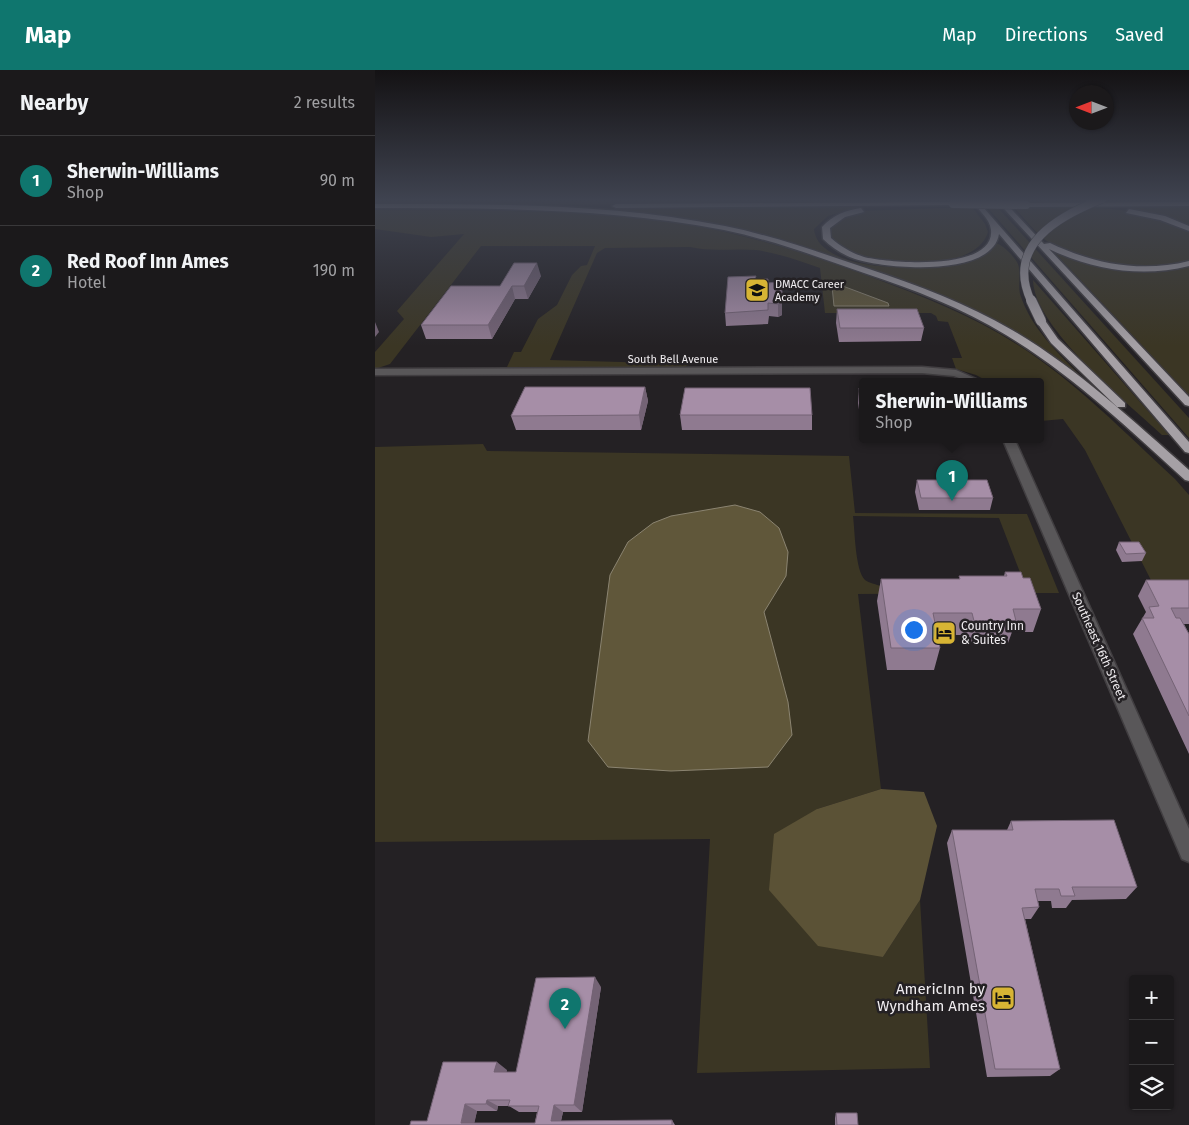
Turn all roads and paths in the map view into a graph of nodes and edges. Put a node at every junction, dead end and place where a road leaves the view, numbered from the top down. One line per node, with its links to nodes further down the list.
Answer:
1 (802, 248): 14 (highway)
2 (839, 248): 3 (highway)
3 (985, 248)
4 (1015, 248): 13 (highway)
5 (1031, 248): 14 (highway, bridge)
6 (1044, 248): 11 (highway)
7 (1053, 248): 8 (highway)
8 (1189, 263)
9 (375, 372): 10 (street, South Bell Avenue)
10 (969, 378)
11 (1189, 404)
12 (1010, 443): 15 (street, Southeast 16th Street)
13 (1189, 449)
14 (1189, 475)
15 (1189, 852)

